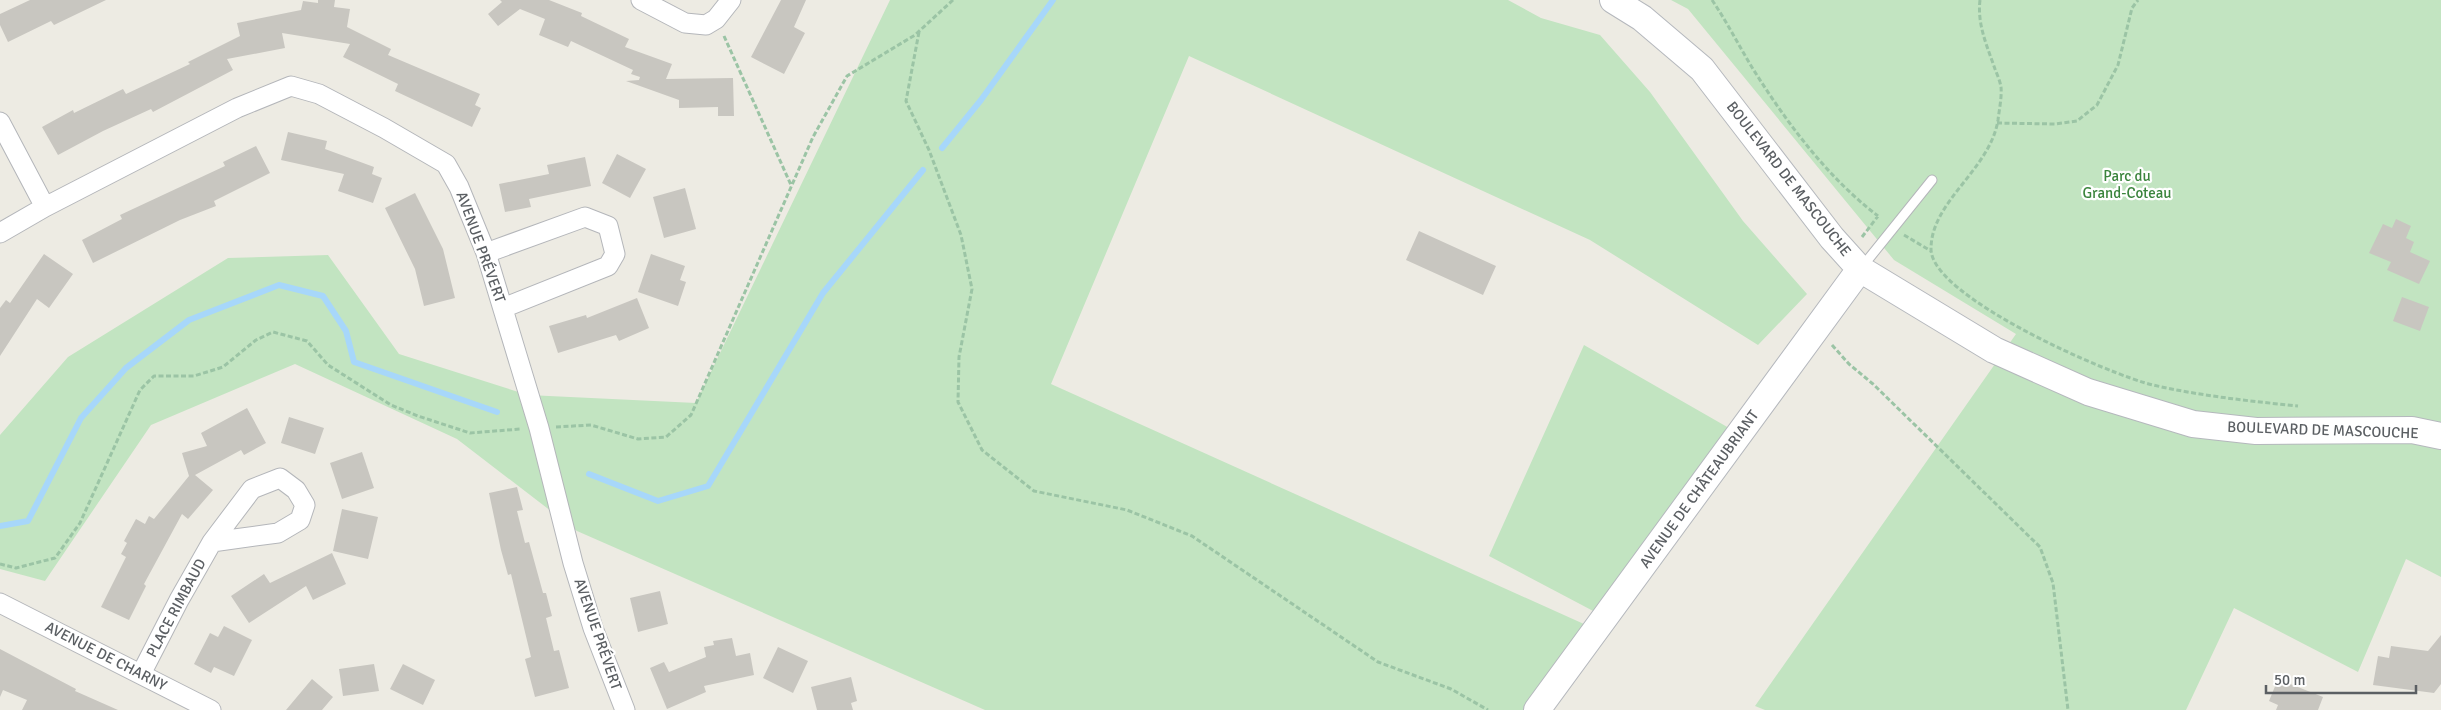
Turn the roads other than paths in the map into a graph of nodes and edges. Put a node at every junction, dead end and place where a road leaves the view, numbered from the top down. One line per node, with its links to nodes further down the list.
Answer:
1 (641, 0): 2 (street)
2 (731, 0)
3 (1613, 0): 9 (street, BOULEVARD DE MASCOUCHE)
4 (0, 122): 6 (street)
5 (1932, 180): 9 (lane)
6 (44, 208): 7 (street, AVENUE PRÉVERT); 8 (street, AVENUE PRÉVERT)
7 (3, 235)
8 (486, 253): 10 (street, AVENUE PRÉVERT); 10 (street)
9 (1860, 269): 11 (street, BOULEVARD DE MASCOUCHE); 17 (street, AVENUE DE CHÂTEAUBRIANT)
10 (503, 308): 16 (street, AVENUE PRÉVERT)
11 (2441, 436)
12 (212, 542): 12 (street, PLACE RIMBAUD); 14 (street, PLACE RIMBAUD)
13 (0, 603): 14 (street, AVENUE DE CHARNY)
14 (141, 674): 15 (street, AVENUE DE CHARNY)
15 (211, 710)
16 (625, 710)
17 (1537, 710)

